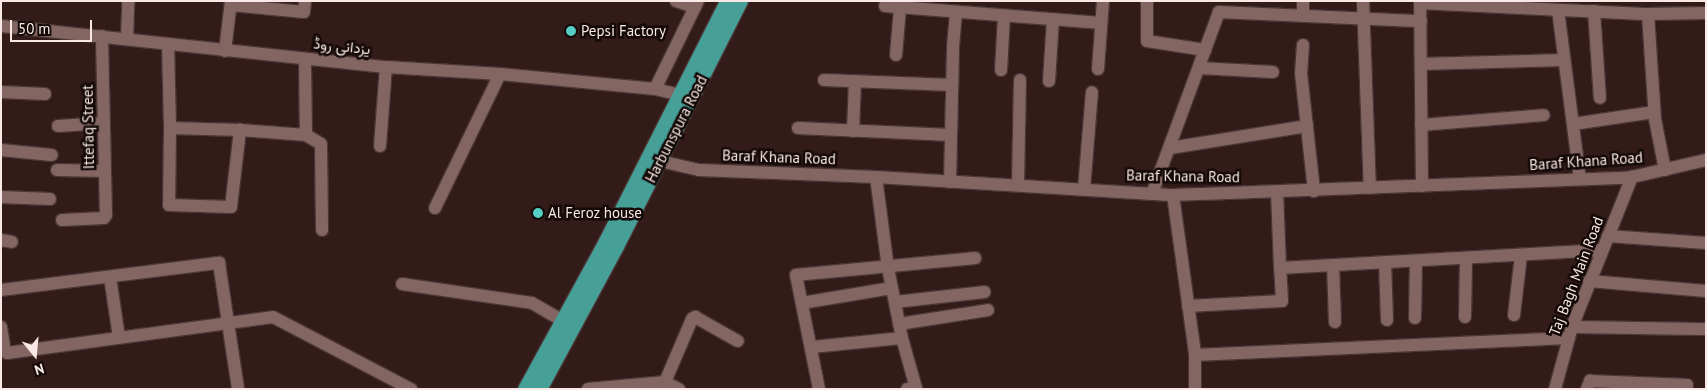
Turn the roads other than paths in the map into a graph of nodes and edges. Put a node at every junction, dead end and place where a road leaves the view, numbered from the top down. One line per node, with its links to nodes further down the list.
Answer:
1 (128, 1): 29 (street)
2 (305, 1): 10 (street)
3 (676, 1): 11 (street)
4 (727, 1): 53 (main road, Harbunspura Road)
5 (740, 1): 73 (main road, Harbunspura Road)
6 (1103, 1): 26 (street)
7 (1147, 1): 32 (street)
8 (1304, 1): 22 (street)
9 (1363, 1): 23 (street)
10 (231, 3): 33 (street)
11 (696, 4): 49 (street)
12 (885, 6): 15 (street)
13 (1221, 6): 22 (street); 32 (street)
14 (976, 7): 17 (street); 21 (street)
15 (900, 8): 17 (street); 34 (street)
16 (1558, 10): 18 (street); 25 (street); 36 (street)
17 (956, 12): 48 (street)
18 (1594, 12): 20 (street); 54 (street)
19 (1706, 13): 20 (street)
20 (1648, 14): 55 (street)
21 (1004, 16): 24 (street); 41 (street)
22 (1303, 16): 23 (street)
23 (1364, 18): 25 (street); 84 (street)
24 (1053, 19): 26 (street); 47 (street)
25 (1420, 21): 37 (street)
26 (1101, 23): 40 (street)
27 (1, 26): 28 (street, یزدانی روڈ)
28 (102, 36): 29 (street, یزدانی روڈ); 57 (street, Ittefaq Street)
29 (127, 39): 30 (street, یزدانی روڈ)
30 (168, 44): 33 (street, یزدانی روڈ); 62 (street)
31 (1303, 45): 61 (street)
32 (1205, 50): 39 (street)
33 (225, 51): 35 (street, یزدانی روڈ)
34 (896, 55)
35 (304, 59): 38 (street, یزدانی روڈ); 66 (street)
36 (1564, 60): 37 (street); 58 (street)
37 (1421, 64): 59 (street)
38 (386, 67): 43 (street, یزدانی روڈ); 68 (street)
39 (1199, 68): 42 (street); 69 (street)
40 (1098, 69)
41 (1001, 70)
42 (1273, 72)
43 (500, 74): 49 (street, یزدانی روڈ); 91 (street)
44 (824, 80): 46 (street)
45 (1020, 80): 81 (street)
46 (856, 82): 48 (street); 65 (street)
47 (1049, 82)
48 (952, 85): 67 (street)
49 (655, 89): 53 (street, یزدانی روڈ)
50 (1, 92): 52 (street)
51 (1092, 92): 83 (street)
52 (45, 94)
53 (680, 95): 96 (main road, Harbunspura Road)
54 (1600, 98)
55 (1654, 112): 58 (street); 75 (street)
56 (1544, 115): 59 (street)
57 (104, 123): 60 (street); 76 (street, Ittefaq Street)
58 (1573, 124): 79 (street)
59 (1421, 125): 82 (street)
60 (58, 126)
61 (1307, 126): 69 (street); 85 (street)
62 (170, 128): 64 (street); 64 (street)
63 (798, 128): 65 (street)
64 (240, 130): 66 (street)
65 (853, 130): 67 (street)
66 (306, 135): 93 (street)
67 (951, 135): 80 (street)
68 (380, 146)
69 (1170, 148): 87 (street)
70 (1, 150): 71 (street)
71 (52, 155)
72 (1706, 160): 75 (street, Baraf Khana Road)
73 (660, 161): 77 (street, Baraf Khana Road); 96 (main road, Harbunspura Road)
74 (57, 170): 76 (street)
75 (1665, 170): 78 (street, Baraf Khana Road)
76 (105, 171): 92 (street, Ittefaq Street)
77 (876, 177): 80 (street, Baraf Khana Road); 104 (street)
78 (1632, 177): 79 (street, Baraf Khana Road); 94 (street, Taj Bagh Main Road)
79 (1580, 179): 82 (street, Baraf Khana Road)
80 (950, 182): 81 (street, Baraf Khana Road)
81 (1018, 184): 83 (street, Baraf Khana Road)
82 (1422, 186): 84 (street, Baraf Khana Road)
83 (1084, 188): 87 (street, Baraf Khana Road)
84 (1370, 188): 85 (street, Baraf Khana Road)
85 (1314, 191): 86 (street, Baraf Khana Road)
86 (1276, 192): 88 (street, Baraf Khana Road); 105 (street)
87 (1152, 194): 88 (street, Baraf Khana Road)
88 (1173, 195): 115 (street)
89 (1, 197): 90 (street)
90 (50, 199)
91 (435, 208)
92 (62, 220)
93 (322, 230)
94 (1608, 236): 95 (street); 97 (street, Taj Bagh Main Road)
95 (1706, 242)
96 (611, 244): 120 (main road, Harbunspura Road); 138 (main road, Harbunspura Road)
97 (1602, 250): 98 (street); 107 (street, Taj Bagh Main Road)
98 (1521, 255): 100 (street); 117 (street)
99 (975, 258): 104 (street)
100 (1466, 258): 101 (street); 118 (street)
101 (1416, 260): 102 (street); 119 (street)
102 (1385, 262): 103 (street); 121 (street)
103 (1333, 265): 105 (street); 123 (street)
104 (888, 268): 109 (street); 114 (street)
105 (1280, 268): 115 (street)
106 (110, 277): 110 (street); 122 (street); 128 (street)
107 (1589, 282): 111 (street); 127 (street, Taj Bagh Main Road)
108 (402, 284): 120 (street)
109 (892, 288): 113 (street); 114 (street)
110 (1, 290)
111 (1706, 291)
112 (984, 292): 113 (street)
113 (895, 302): 124 (street)
114 (802, 303): 131 (street)
115 (1188, 306): 132 (street)
116 (988, 310): 124 (street)
117 (1514, 315)
118 (1465, 317)
119 (1416, 318)
120 (561, 320): 137 (main road, Harbunspura Road)
121 (1387, 320)
122 (229, 322): 128 (street); 135 (street); 136 (street)
123 (1335, 322)
124 (899, 324): 129 (street)
125 (1, 327): 128 (street)
126 (1706, 329): 127 (street)
127 (1570, 333): 132 (street); 144 (street, Taj Bagh Main Road)
128 (118, 337)
129 (902, 338): 131 (street); 142 (street)
130 (738, 342): 133 (street)
131 (812, 347): 141 (street)
132 (1195, 355): 143 (street)
133 (664, 382): 139 (street); 140 (street)
134 (1640, 386): 145 (street); 146 (street)
135 (238, 389)
136 (411, 389)
137 (525, 389)
138 (539, 389)
139 (588, 389)
140 (679, 389)
141 (819, 389)
142 (907, 389)
143 (1195, 389)
144 (1555, 389)
145 (1587, 389)
146 (1687, 389)

